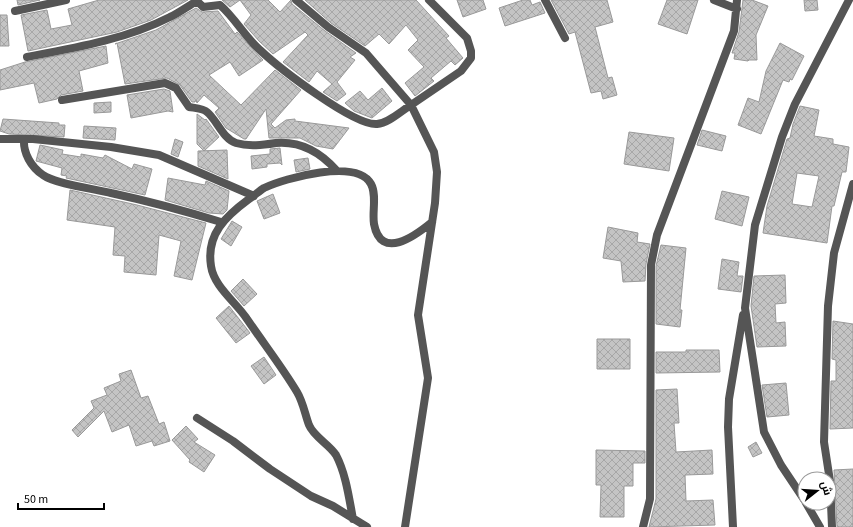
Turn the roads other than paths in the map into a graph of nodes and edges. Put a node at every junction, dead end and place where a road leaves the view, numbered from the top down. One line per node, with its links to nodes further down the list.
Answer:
1 (66, 0): 10 (street)
2 (196, 0): 12 (street); 14 (street)
3 (296, 0): 14 (street)
4 (429, 0): 14 (street)
5 (545, 0): 11 (street)
6 (714, 0): 9 (street)
7 (737, 0): 9 (street)
8 (849, 0): 22 (street)
9 (737, 9): 29 (street)
10 (15, 12)
11 (565, 38)
12 (28, 57)
13 (62, 100): 17 (street)
14 (411, 105): 21 (street)
15 (24, 139): 16 (street); 19 (street); 20 (street)
16 (0, 140)
17 (336, 170): 19 (street); 21 (street)
18 (853, 184): 32 (street)
19 (254, 196): 20 (street)
20 (221, 222): 26 (street)
21 (432, 222): 28 (street)
22 (744, 308): 24 (street); 30 (street)
23 (197, 418): 26 (street)
24 (797, 489)
25 (811, 511): 31 (street)
26 (353, 519): 27 (street)
27 (367, 527)
28 (405, 527)
29 (643, 527)
30 (733, 527)
31 (820, 527)
32 (832, 527)

